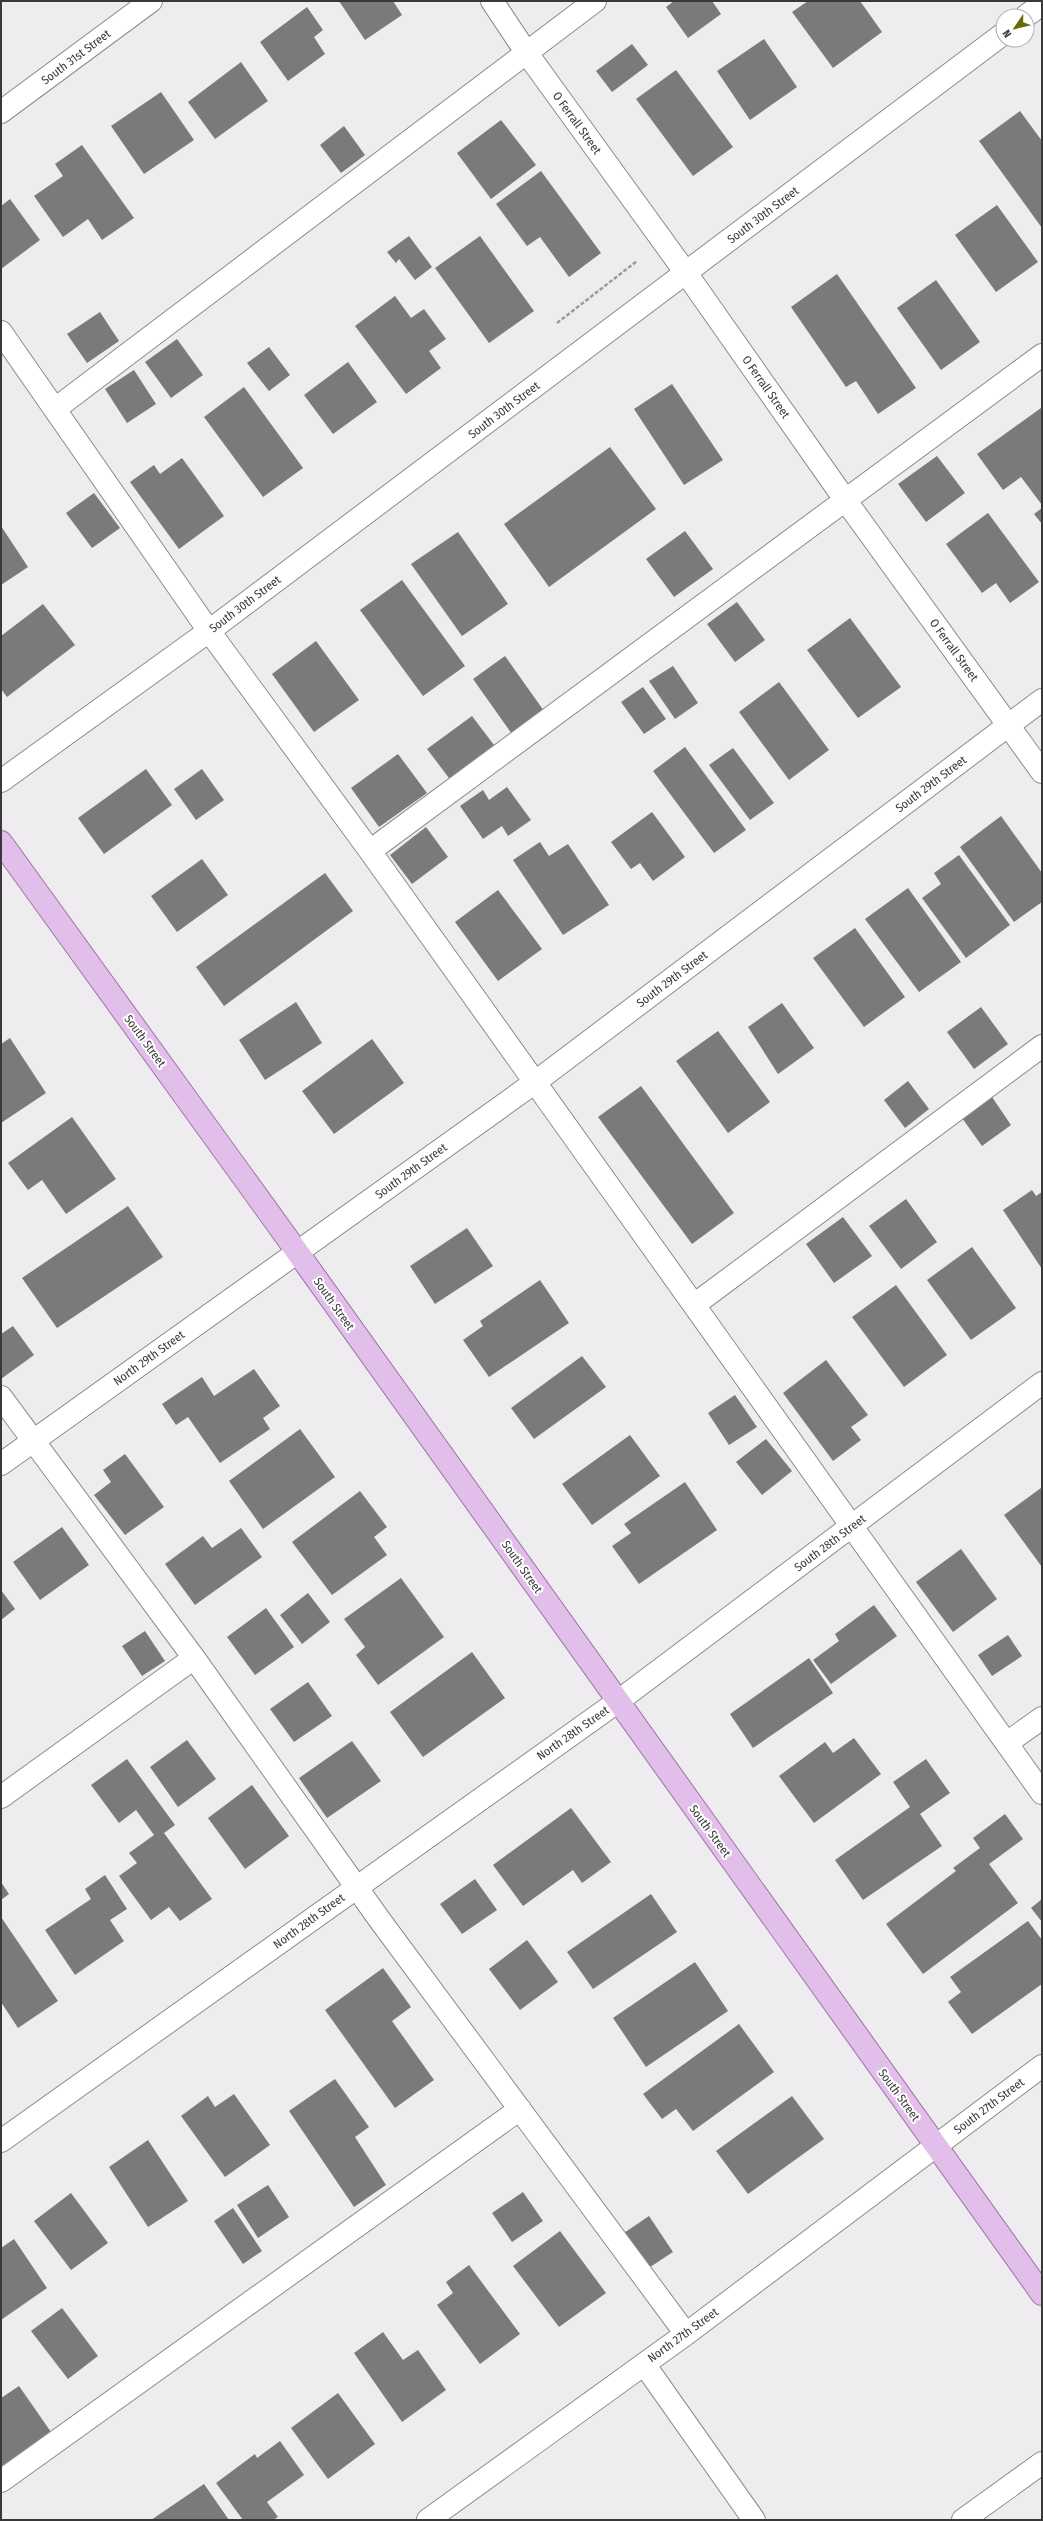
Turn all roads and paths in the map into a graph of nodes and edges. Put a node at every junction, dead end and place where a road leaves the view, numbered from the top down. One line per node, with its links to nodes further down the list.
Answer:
1 (150, 1): 6 (street, South 31st Street)
2 (492, 1): 5 (street, O Ferrall Street)
3 (595, 1): 5 (street)
4 (995, 40): 8 (street, South 30th Street)
5 (526, 52): 8 (street, O Ferrall Street); 12 (street)
6 (1, 112)
7 (641, 258): 9 (path)
8 (686, 272): 13 (street, O Ferrall Street); 14 (street, South 30th Street)
9 (557, 323)
10 (1, 332): 12 (street)
11 (1042, 355): 13 (street)
12 (56, 409): 14 (street)
13 (846, 501): 16 (street, O Ferrall Street); 20 (street)
14 (209, 631): 18 (street, South 30th Street); 20 (street)
15 (1042, 700): 16 (street, South 29th Street)
16 (1009, 725): 17 (street, O Ferrall Street); 22 (street, South 29th Street)
17 (1042, 772)
18 (1, 781)
19 (1, 842): 23 (main road, South Street)
20 (370, 851): 22 (street)
21 (1042, 1046): 24 (street)
22 (534, 1083): 23 (street, South 29th Street); 24 (street)
23 (298, 1253): 27 (street, North 29th Street); 31 (main road, South Street)
24 (694, 1305): 29 (street)
25 (1042, 1383): 29 (street, South 28th Street)
26 (1, 1397): 27 (street)
27 (33, 1442): 28 (street, North 29th Street); 30 (street)
28 (1, 1464)
29 (852, 1526): 31 (street, South 28th Street); 33 (street)
30 (194, 1658): 35 (street); 36 (street)
31 (617, 1702): 36 (street, North 28th Street); 40 (main road, South Street)
32 (1042, 1718): 33 (street)
33 (1007, 1743): 34 (street)
34 (1042, 1793)
35 (1, 1797)
36 (356, 1887): 38 (street); 39 (street, North 28th Street)
37 (1042, 2066): 40 (street, South 27th Street)
38 (520, 2109): 42 (street); 45 (street)
39 (1, 2141)
40 (935, 2146): 41 (main road, South Street); 42 (street, North 27th Street)
41 (1042, 2294)
42 (686, 2334): 43 (street, North 27th Street)
43 (644, 2364): 46 (street, North 27th Street); 47 (street)
44 (1042, 2463): 48 (street)
45 (1, 2481)
46 (428, 2520)
47 (754, 2520)
48 (963, 2520)

